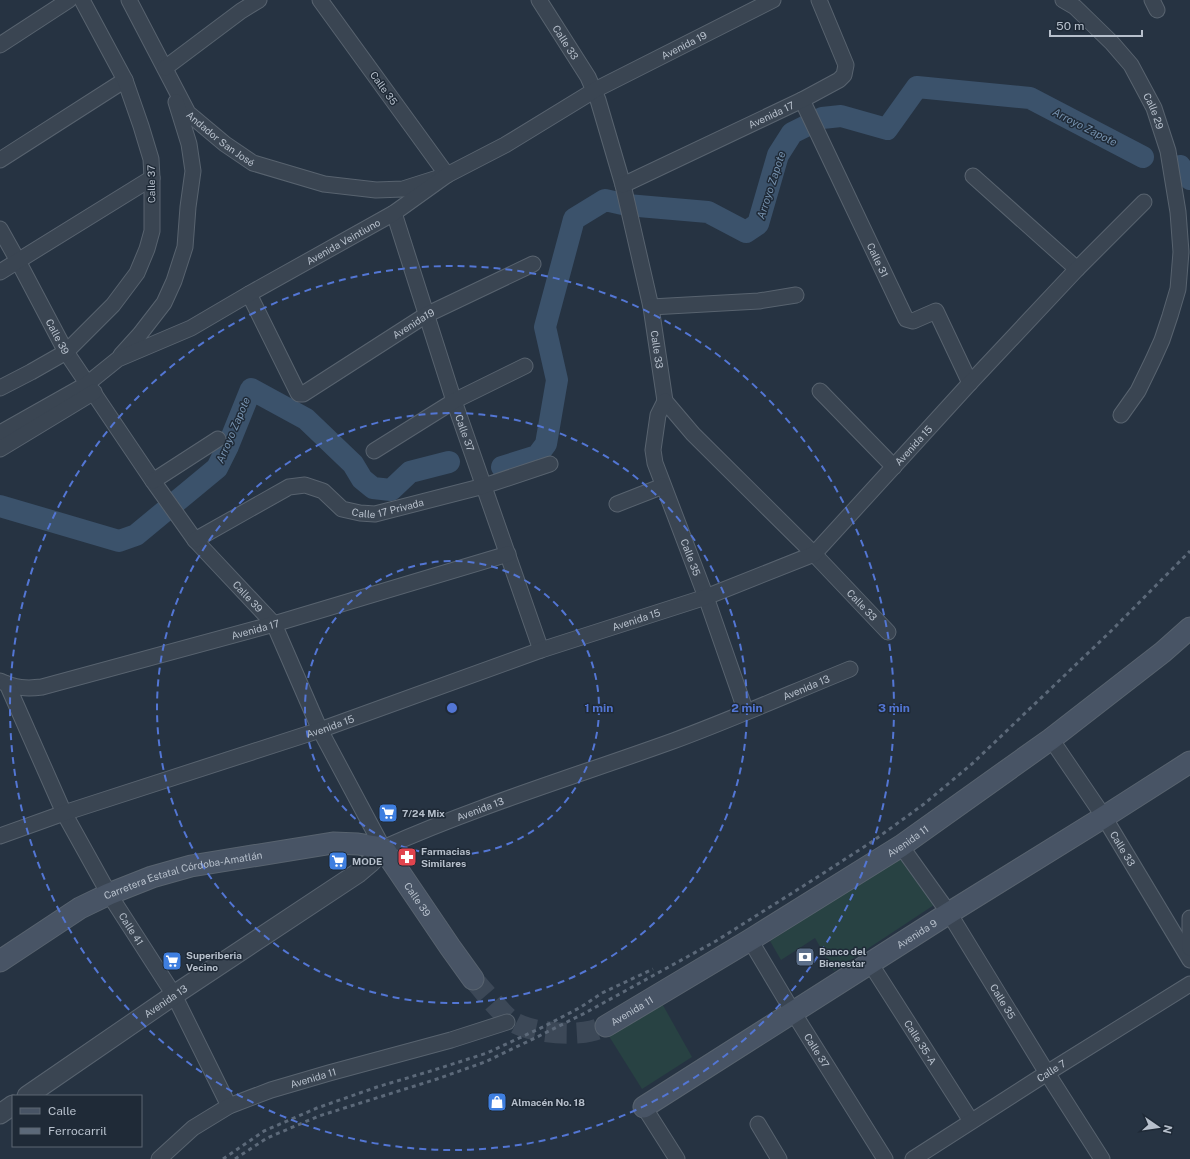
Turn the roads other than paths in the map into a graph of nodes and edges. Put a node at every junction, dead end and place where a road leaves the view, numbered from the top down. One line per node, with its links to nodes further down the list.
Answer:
1 (69, 0): 11 (street)
2 (82, 0): 13 (street, Calle 37)
3 (129, 0): 12 (street)
4 (259, 0): 10 (street)
5 (320, 0): 17 (street, Calle 35)
6 (539, 0): 14 (street, Calle 33)
7 (773, 0): 14 (street, Avenida 19)
8 (819, 0): 15 (street, Avenida 17)
9 (1064, 0): 41 (street, Calle 29)
10 (238, 6): 12 (street)
11 (0, 45)
12 (165, 68): 17 (street, Andador San José); 33 (street, Andador San José)
13 (125, 80): 16 (street); 19 (street, Calle 37)
14 (595, 90): 17 (street, Avenida Veintiuno); 20 (street, Calle 33)
15 (802, 100): 20 (street, Avenida 17); 35 (street, Calle 31)
16 (0, 160)
17 (447, 175): 22 (street, Avenida Veintiuno)
18 (973, 176): 26 (street)
19 (152, 178): 24 (street); 32 (street, Calle 37)
20 (623, 185): 30 (street, Calle 33)
21 (1144, 202): 26 (street, Avenida 15)
22 (394, 213): 28 (street, Avenida Veintiuno); 31 (street, Calle 37)
23 (0, 229): 24 (street, Calle 39)
24 (18, 261): 27 (street); 32 (street, Calle 39)
25 (533, 264): 31 (street, Avenida19)
26 (1077, 269): 35 (street, Avenida 15)
27 (0, 272)
28 (249, 294): 31 (street, Avenida19); 33 (street, Avenida Veintiuno)
29 (796, 295): 30 (street)
30 (650, 307): 40 (street, Calle 33)
31 (426, 315): 39 (street, Calle 37)
32 (66, 352): 36 (street); 37 (street, Calle 39)
33 (118, 359): 37 (street, Avenida Veintiuno)
34 (526, 366): 39 (street)
35 (970, 383): 47 (street, Avenida 15)
36 (0, 388)
37 (90, 388): 42 (street); 44 (street); 48 (street, Calle 39)
38 (820, 391): 47 (street)
39 (454, 401): 45 (street); 49 (street, Calle 37)
40 (665, 401): 50 (street, Calle 35); 54 (street, Calle 33)
41 (1121, 415)
42 (0, 434)
43 (218, 439): 48 (street)
44 (0, 449)
45 (374, 451)
46 (550, 464): 49 (street, Calle 17 Privada)
47 (894, 467): 54 (street, Avenida 15)
48 (153, 481): 52 (street, Calle 39)
49 (484, 486): 52 (street, Calle 17 Privada); 53 (street, Calle 37)
50 (663, 486): 51 (street); 55 (street, Calle 35)
51 (617, 504)
52 (195, 540): 56 (street, Calle 39)
53 (508, 554): 56 (street, Avenida 17); 59 (street, Calle 37)
54 (814, 554): 55 (street, Avenida 15); 58 (street, Calle 33)
55 (706, 597): 59 (street, Avenida 15); 62 (street, Calle 35)
56 (274, 624): 61 (street, Avenida 17); 63 (street, Calle 39)
57 (1190, 628): 64 (main road, Avenida 11)
58 (888, 632)
59 (541, 650): 63 (street, Avenida 15)
60 (850, 669): 62 (street, Avenida 13)
61 (4, 683): 66 (street, Calle 41)
62 (746, 712): 70 (street, Avenida 13)
63 (320, 730): 66 (street, Avenida 15); 70 (street, Calle 39)
64 (1051, 739): 67 (street, Calle 33); 69 (main road, Avenida 11)
65 (1190, 762): 67 (main road, Avenida 9)
66 (64, 813): 68 (street, Avenida 15); 71 (street, Calle 41)
67 (1104, 816): 72 (main road, Avenida 9); 77 (street, Calle 33)
68 (0, 836)
69 (901, 846): 72 (street, Calle 35); 74 (main road, Avenida 11)
70 (383, 848): 71 (main road, Carretera Estatal Córdoba-Amatlán); 79 (main road, Calle 39); 81 (street, Avenida 13)
71 (109, 894): 76 (main road, Carretera Estatal Córdoba-Amatlán); 81 (street, Calle 41)
72 (949, 913): 78 (main road, Avenida 9); 85 (street, Calle 35)
73 (1190, 918): 75 (street)
74 (750, 940): 82 (street, Calle 37); 84 (main road, Avenida 11)
75 (1190, 948)
76 (1, 959)
77 (1190, 960)
78 (870, 963): 82 (main road, Avenida 9); 91 (street, Calle 35 -A)
79 (473, 979)
80 (1190, 984): 85 (street, Calle 7)
81 (174, 995): 86 (street, Avenida 13); 88 (street, Calle 41)
82 (793, 1012): 89 (main road, Avenida 9); 96 (street, Calle 37)
83 (507, 1022): 88 (street, Avenida 11)
84 (606, 1026)
85 (1047, 1073): 91 (street, Calle 7); 98 (street, Calle 35)
86 (28, 1095)
87 (12, 1106): 90 (street)
88 (228, 1106): 93 (street, Avenida 11)
89 (644, 1107): 94 (street)
90 (0, 1114)
91 (971, 1121): 97 (street, Calle 7)
92 (758, 1124): 95 (street)
93 (159, 1159)
94 (677, 1159)
95 (779, 1159)
96 (886, 1159)
97 (913, 1159)
98 (1102, 1159)

